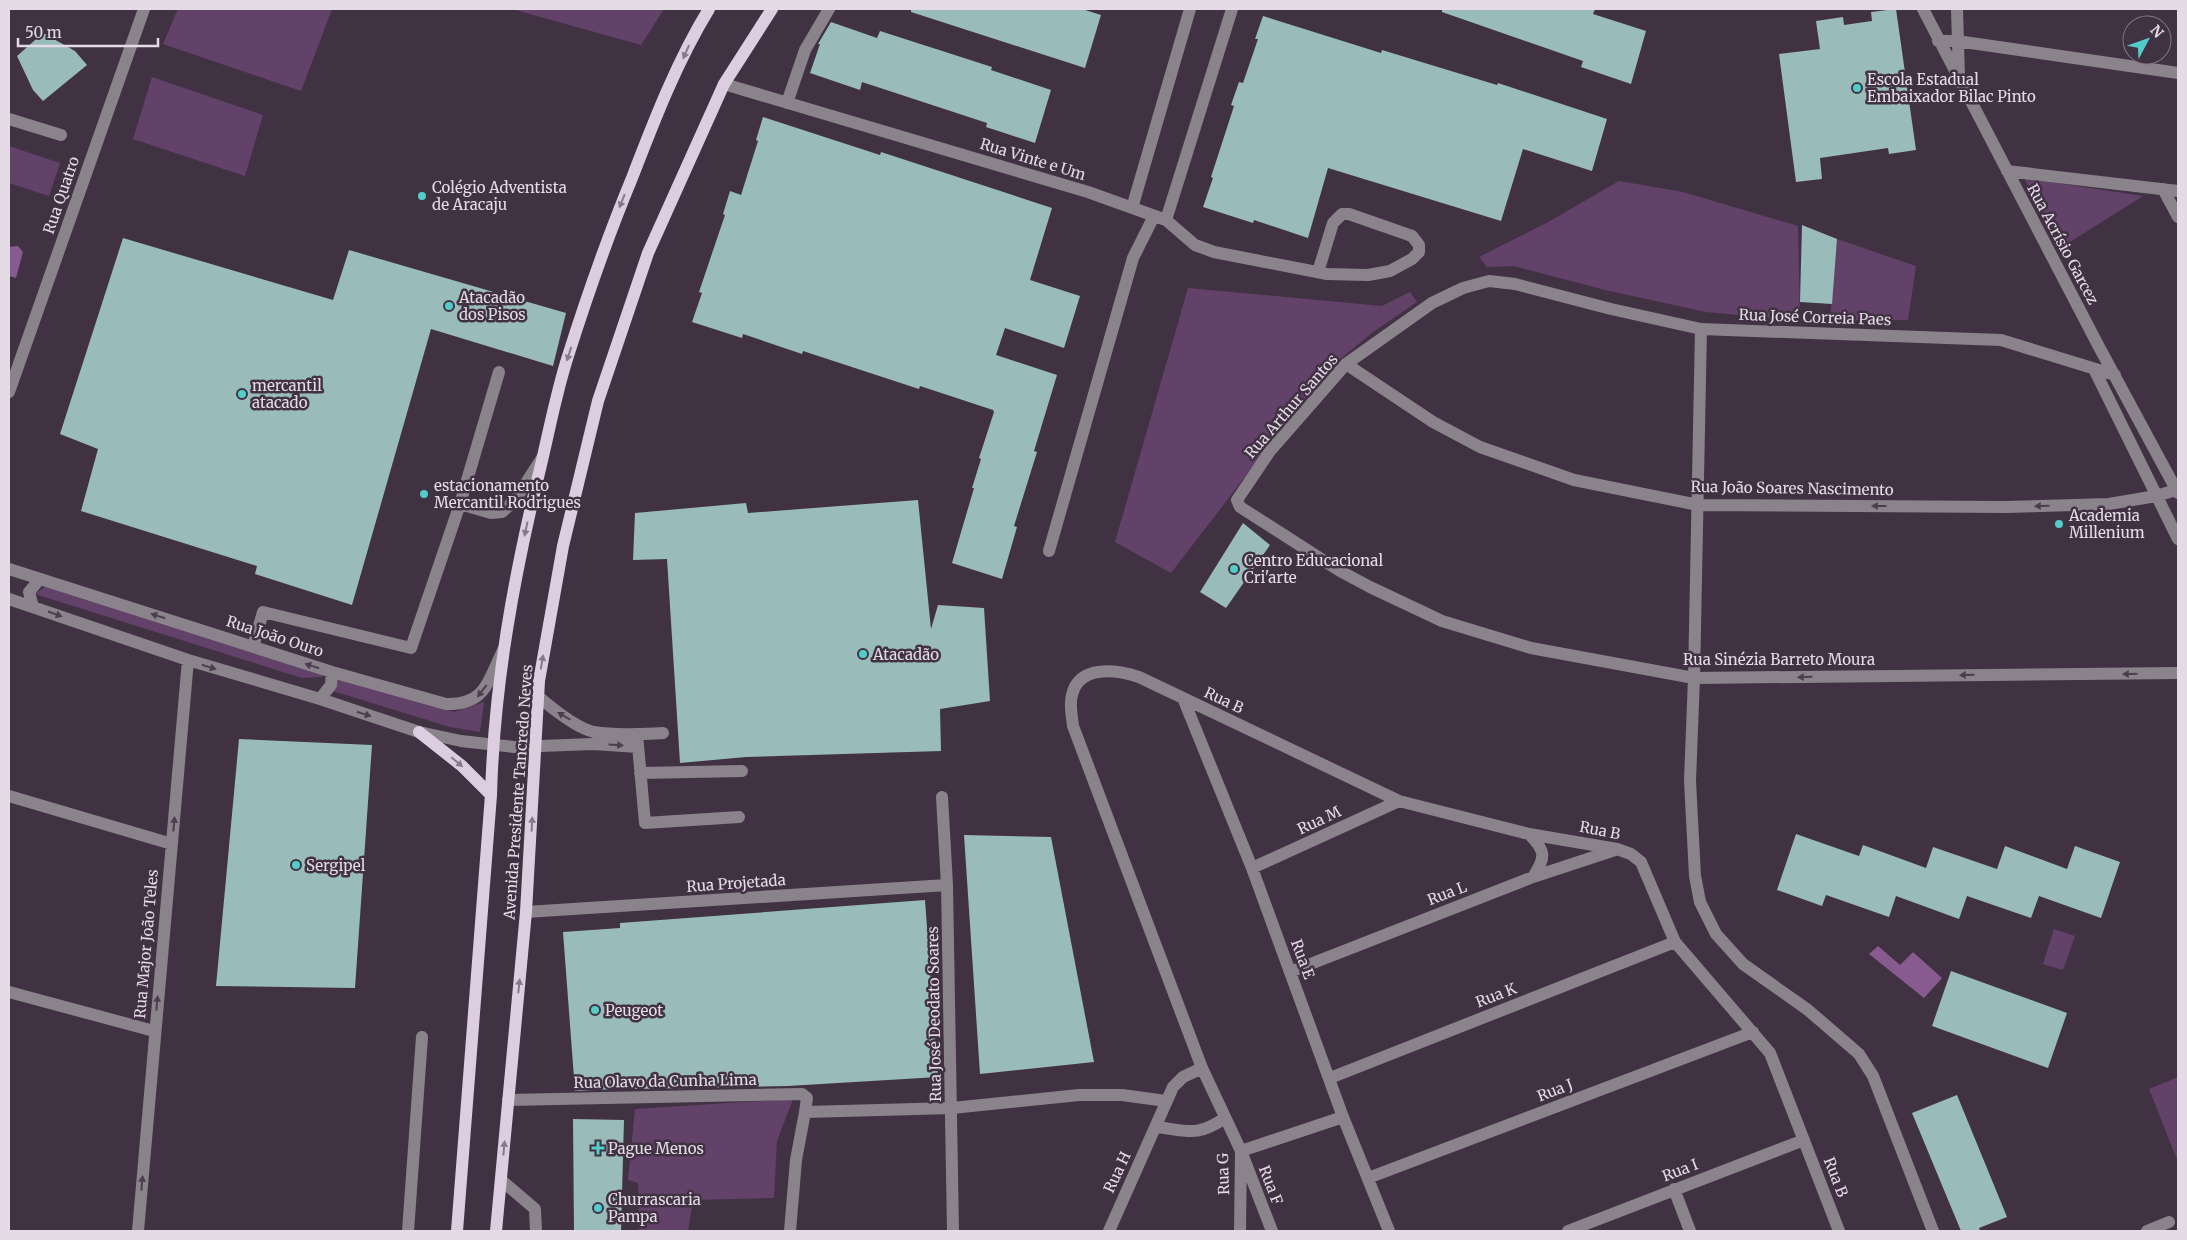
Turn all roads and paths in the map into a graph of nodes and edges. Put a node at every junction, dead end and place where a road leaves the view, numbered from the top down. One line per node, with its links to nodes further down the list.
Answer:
1 (144, 9): 30 (street, Rua Quatro)
2 (709, 9): 31 (main road, Avenida Presidente Tancredo Neves, one-way to 31)
3 (772, 9): 13 (main road, Avenida Presidente Tancredo Neves)
4 (829, 9): 14 (street)
5 (1190, 9): 20 (street)
6 (1232, 9): 22 (street)
7 (1923, 9): 10 (street, Rua Acrísio Garcez)
8 (1957, 9): 9 (street)
9 (1957, 40): 10 (street); 11 (street); 12 (street)
10 (1938, 41): 12 (street, Rua Acrísio Garcez)
11 (2178, 74)
12 (1960, 82): 17 (street, Rua Acrísio Garcez)
13 (724, 84): 14 (street, Rua Vinte e Um); 49 (main road, Avenida Presidente Tancredo Neves, one-way to 13)
14 (787, 102): 20 (street, Rua Vinte e Um)
15 (9, 119): 16 (street)
16 (61, 135)
17 (2007, 171): 18 (street); 29 (street, Rua Acrísio Garcez)
18 (2163, 189): 19 (street); 21 (street)
19 (2178, 192)
20 (1132, 208): 22 (street, Rua Vinte e Um)
21 (2178, 217)
22 (1160, 218): 23 (street, Rua Vinte e Um); 38 (street)
23 (1322, 273): 23 (street, Rua Vinte e Um)
24 (1515, 284): 25 (street, Rua José Correia Paes); 26 (street, Rua Arthur Santos)
25 (1701, 329): 27 (street, Rua José Correia Paes); 36 (street)
26 (1346, 364): 35 (street, Rua Arthur Santos); 36 (street, Rua João Soares Nascimento)
27 (2094, 369): 29 (street, Rua José Correia Paes); 33 (street)
28 (499, 372): 34 (street)
29 (2114, 375): 32 (street, Rua Acrísio Garcez)
30 (9, 392)
31 (543, 456): 34 (street); 44 (main road, Avenida Presidente Tancredo Neves, one-way to 44)
32 (2177, 491): 33 (street, Rua João Soares Nascimento)
33 (2156, 496): 36 (street, Rua João Soares Nascimento, one-way to 36); 37 (street)
34 (460, 504): 43 (street)
35 (1238, 504): 48 (street, Rua Sinézia Barreto Moura)
36 (1698, 505): 48 (street)
37 (2178, 539)
38 (1049, 552)
39 (9, 569): 40 (street, Rua João Ouro)
40 (39, 580): 42 (street); 43 (street, Rua João Ouro, one-way to 40)
41 (9, 599): 42 (street)
42 (33, 607): 45 (street, one-way to 45)
43 (254, 647): 46 (street, Rua João Ouro, one-way to 43)
44 (504, 648): 46 (street, Rua João Ouro, one-way to 46); 55 (main road, Avenida Presidente Tancredo Neves)
45 (188, 660): 51 (street, one-way to 51); 66 (street, Rua Major João Teles, one-way to 45)
46 (332, 672): 51 (street)
47 (2178, 674): 48 (street, Rua Sinézia Barreto Moura, one-way to 48)
48 (1694, 678): 107 (street)
49 (539, 697): 54 (street, one-way to 49); 56 (main road, Avenida Presidente Tancredo Neves)
50 (1183, 698): 63 (street, Rua B); 68 (street, Rua E); 78 (street, Rua B)
51 (320, 700): 52 (street, one-way to 52)
52 (420, 732): 55 (street); 60 (main road, one-way to 60)
53 (663, 733): 54 (street)
54 (637, 734): 57 (street)
55 (492, 744): 56 (street); 60 (main road, Avenida Presidente Tancredo Neves)
56 (536, 747): 57 (street, one-way to 57); 71 (main road, Avenida Presidente Tancredo Neves, one-way to 56)
57 (638, 748): 59 (street)
58 (742, 771): 59 (street)
59 (640, 773): 64 (street)
60 (491, 795): 95 (main road, Avenida Presidente Tancredo Neves)
61 (9, 796): 66 (street)
62 (942, 797): 70 (street, Rua José Deodato Soares)
63 (1399, 801): 65 (street, Rua B); 68 (street, Rua M)
64 (739, 817)
65 (1529, 834): 67 (street, Rua B); 69 (street)
66 (172, 844): 75 (street, Rua Major João Teles, one-way to 66)
67 (1617, 849): 69 (street, Rua L); 72 (street, Rua B)
68 (1252, 868): 73 (street, Rua E)
69 (1533, 877): 73 (street, Rua L)
70 (947, 885): 71 (street, Rua Projetada); 82 (street, Rua José Deodato Soares)
71 (526, 912): 80 (main road, Avenida Presidente Tancredo Neves, one-way to 71)
72 (1675, 942): 76 (street, Rua B); 79 (street, Rua K)
73 (1290, 972): 79 (street, Rua E)
74 (9, 992): 75 (street)
75 (154, 1032): 93 (street, Rua Major João Teles, one-way to 75)
76 (1753, 1032): 87 (street, Rua B); 89 (street, Rua J)
77 (422, 1037): 94 (street)
78 (1202, 1068): 81 (street, Rua H); 85 (street, Rua G)
79 (1330, 1078): 84 (street, Rua E)
80 (508, 1100): 83 (street, Rua Olavo da Cunha Lima); 90 (main road, Avenida Presidente Tancredo Neves, one-way to 80)
81 (1166, 1101): 82 (street); 86 (street, Rua H)
82 (952, 1108): 83 (street); 99 (street, Rua José Deodato Soares)
83 (805, 1112): 98 (street)
84 (1343, 1117): 88 (street); 89 (street, Rua E)
85 (1226, 1118): 86 (street); 88 (street, Rua G)
86 (1157, 1127): 100 (street, Rua H)
87 (1804, 1140): 91 (street, Rua I); 106 (street, Rua B)
88 (1241, 1151): 101 (street, Rua G); 102 (street, Rua F)
89 (1368, 1178): 103 (street, Rua E)
90 (501, 1180): 96 (main road, Avenida Presidente Tancredo Neves); 97 (street)
91 (1674, 1189): 104 (street, Rua I); 105 (street)
92 (2169, 1222): 108 (street)
93 (138, 1231)
94 (408, 1231)
95 (457, 1231)
96 (496, 1231)
97 (536, 1231)
98 (790, 1231)
99 (953, 1231)
100 (1109, 1231)
101 (1240, 1231)
102 (1272, 1231)
103 (1389, 1231)
104 (1568, 1231)
105 (1690, 1231)
106 (1840, 1231)
107 (1933, 1231)
108 (2147, 1231)

